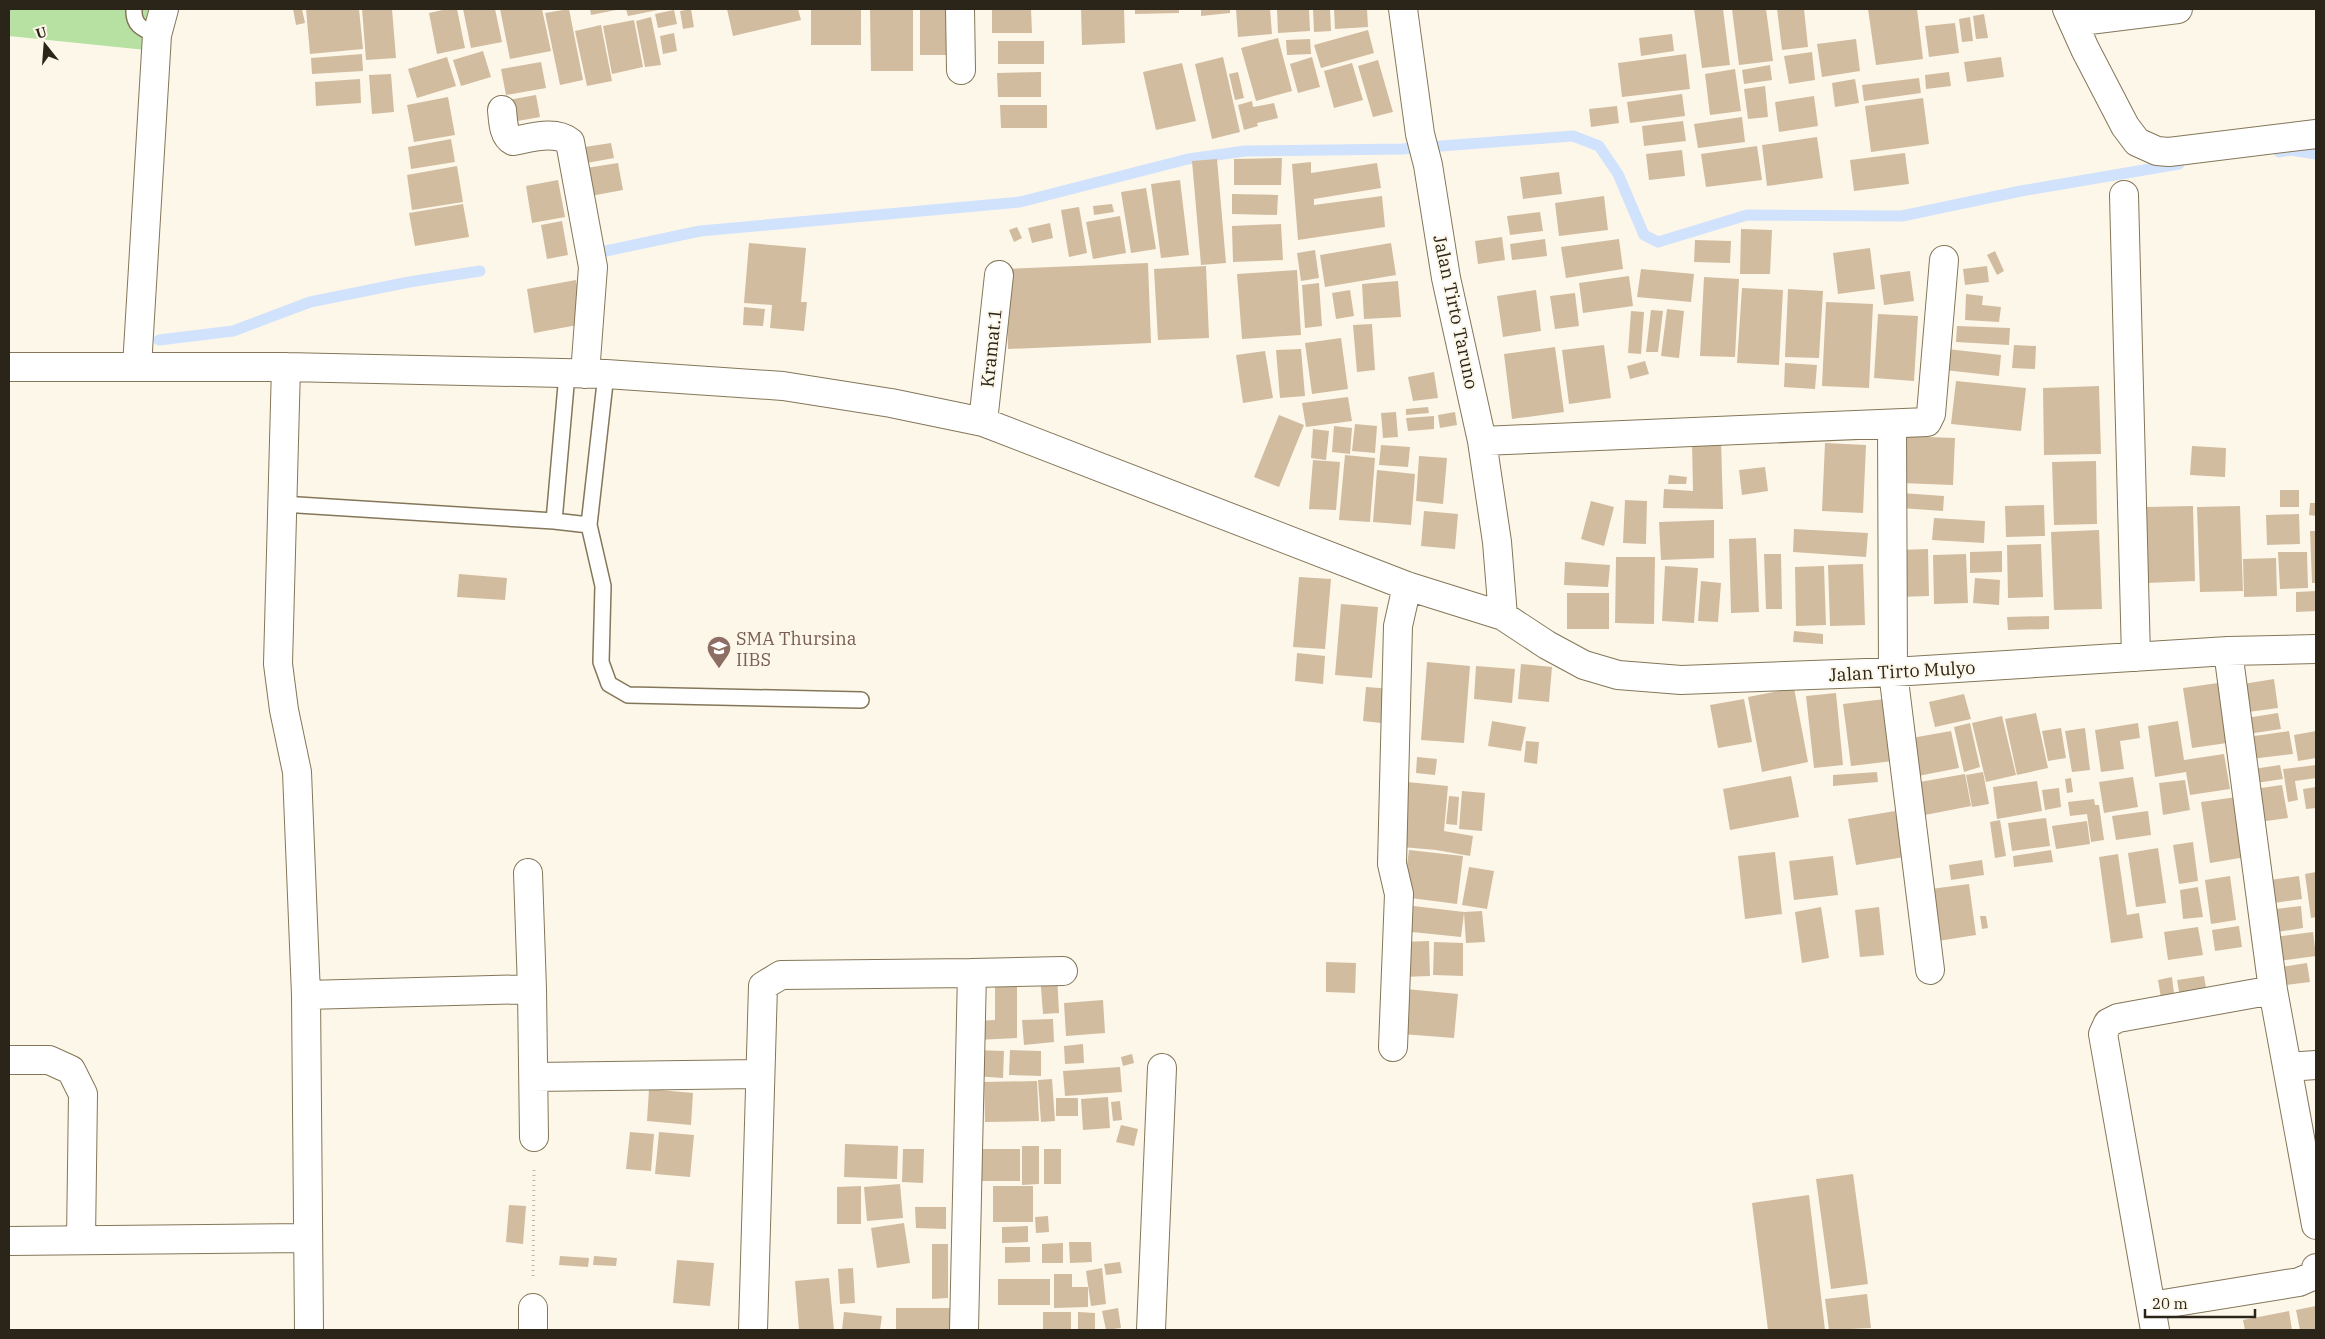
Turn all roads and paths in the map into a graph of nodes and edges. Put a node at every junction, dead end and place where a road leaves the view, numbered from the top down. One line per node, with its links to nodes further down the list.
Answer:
1 (134, 9): 7 (lane)
2 (164, 9): 7 (street)
3 (960, 9): 8 (street)
4 (1403, 9): 20 (street, Jalan Tirto Taruno)
5 (2178, 9): 6 (street)
6 (2070, 15): 10 (street)
7 (157, 35): 15 (street)
8 (961, 70)
9 (502, 110): 17 (street)
10 (2316, 134)
11 (2124, 195): 28 (street)
12 (1944, 260): 19 (street)
13 (999, 275): 18 (street, Kramat.1)
14 (9, 367): 15 (street, Jalan Tirto Mulyo)
15 (136, 367): 16 (street, Jalan Tirto Mulyo)
16 (286, 367): 17 (street, Jalan Tirto Mulyo); 21 (street)
17 (586, 374): 18 (street, Jalan Tirto Mulyo); 22 (lane); 23 (lane)
18 (983, 422): 24 (street, Jalan Tirto Mulyo)
19 (1892, 425): 20 (street); 29 (street)
20 (1482, 441): 25 (street, Jalan Tirto Taruno)
21 (282, 504): 22 (lane); 37 (street)
22 (554, 522): 23 (lane)
23 (589, 525): 30 (lane)
24 (1407, 586): 25 (street, Jalan Tirto Mulyo); 38 (street)
25 (1504, 616): 29 (street, Jalan Tirto Mulyo)
26 (2316, 649): 27 (street, Jalan Tirto Mulyo)
27 (2228, 651): 28 (street, Jalan Tirto Mulyo); 36 (street)
28 (2136, 657): 29 (street, Jalan Tirto Mulyo)
29 (1893, 672): 32 (street)
30 (861, 700)
31 (528, 873): 35 (street)
32 (1930, 970)
33 (1063, 971): 34 (street)
34 (972, 973): 43 (street); 55 (street)
35 (532, 989): 37 (street); 44 (street)
36 (2273, 990): 41 (street); 51 (street)
37 (306, 994): 47 (street)
38 (1393, 1047)
39 (9, 1060): 48 (street)
40 (2316, 1065): 41 (street)
41 (2288, 1067): 46 (street)
42 (1162, 1068): 56 (street)
43 (759, 1074): 44 (street); 54 (street)
44 (534, 1077): 45 (street)
45 (534, 1137): 52 (path)
46 (2315, 1209)
47 (308, 1238): 48 (street); 53 (street)
48 (81, 1240): 49 (street)
49 (9, 1241)
50 (2316, 1268): 51 (street)
51 (2153, 1318)
52 (533, 1319)
53 (309, 1330)
54 (753, 1330)
55 (964, 1330)
56 (1151, 1330)

